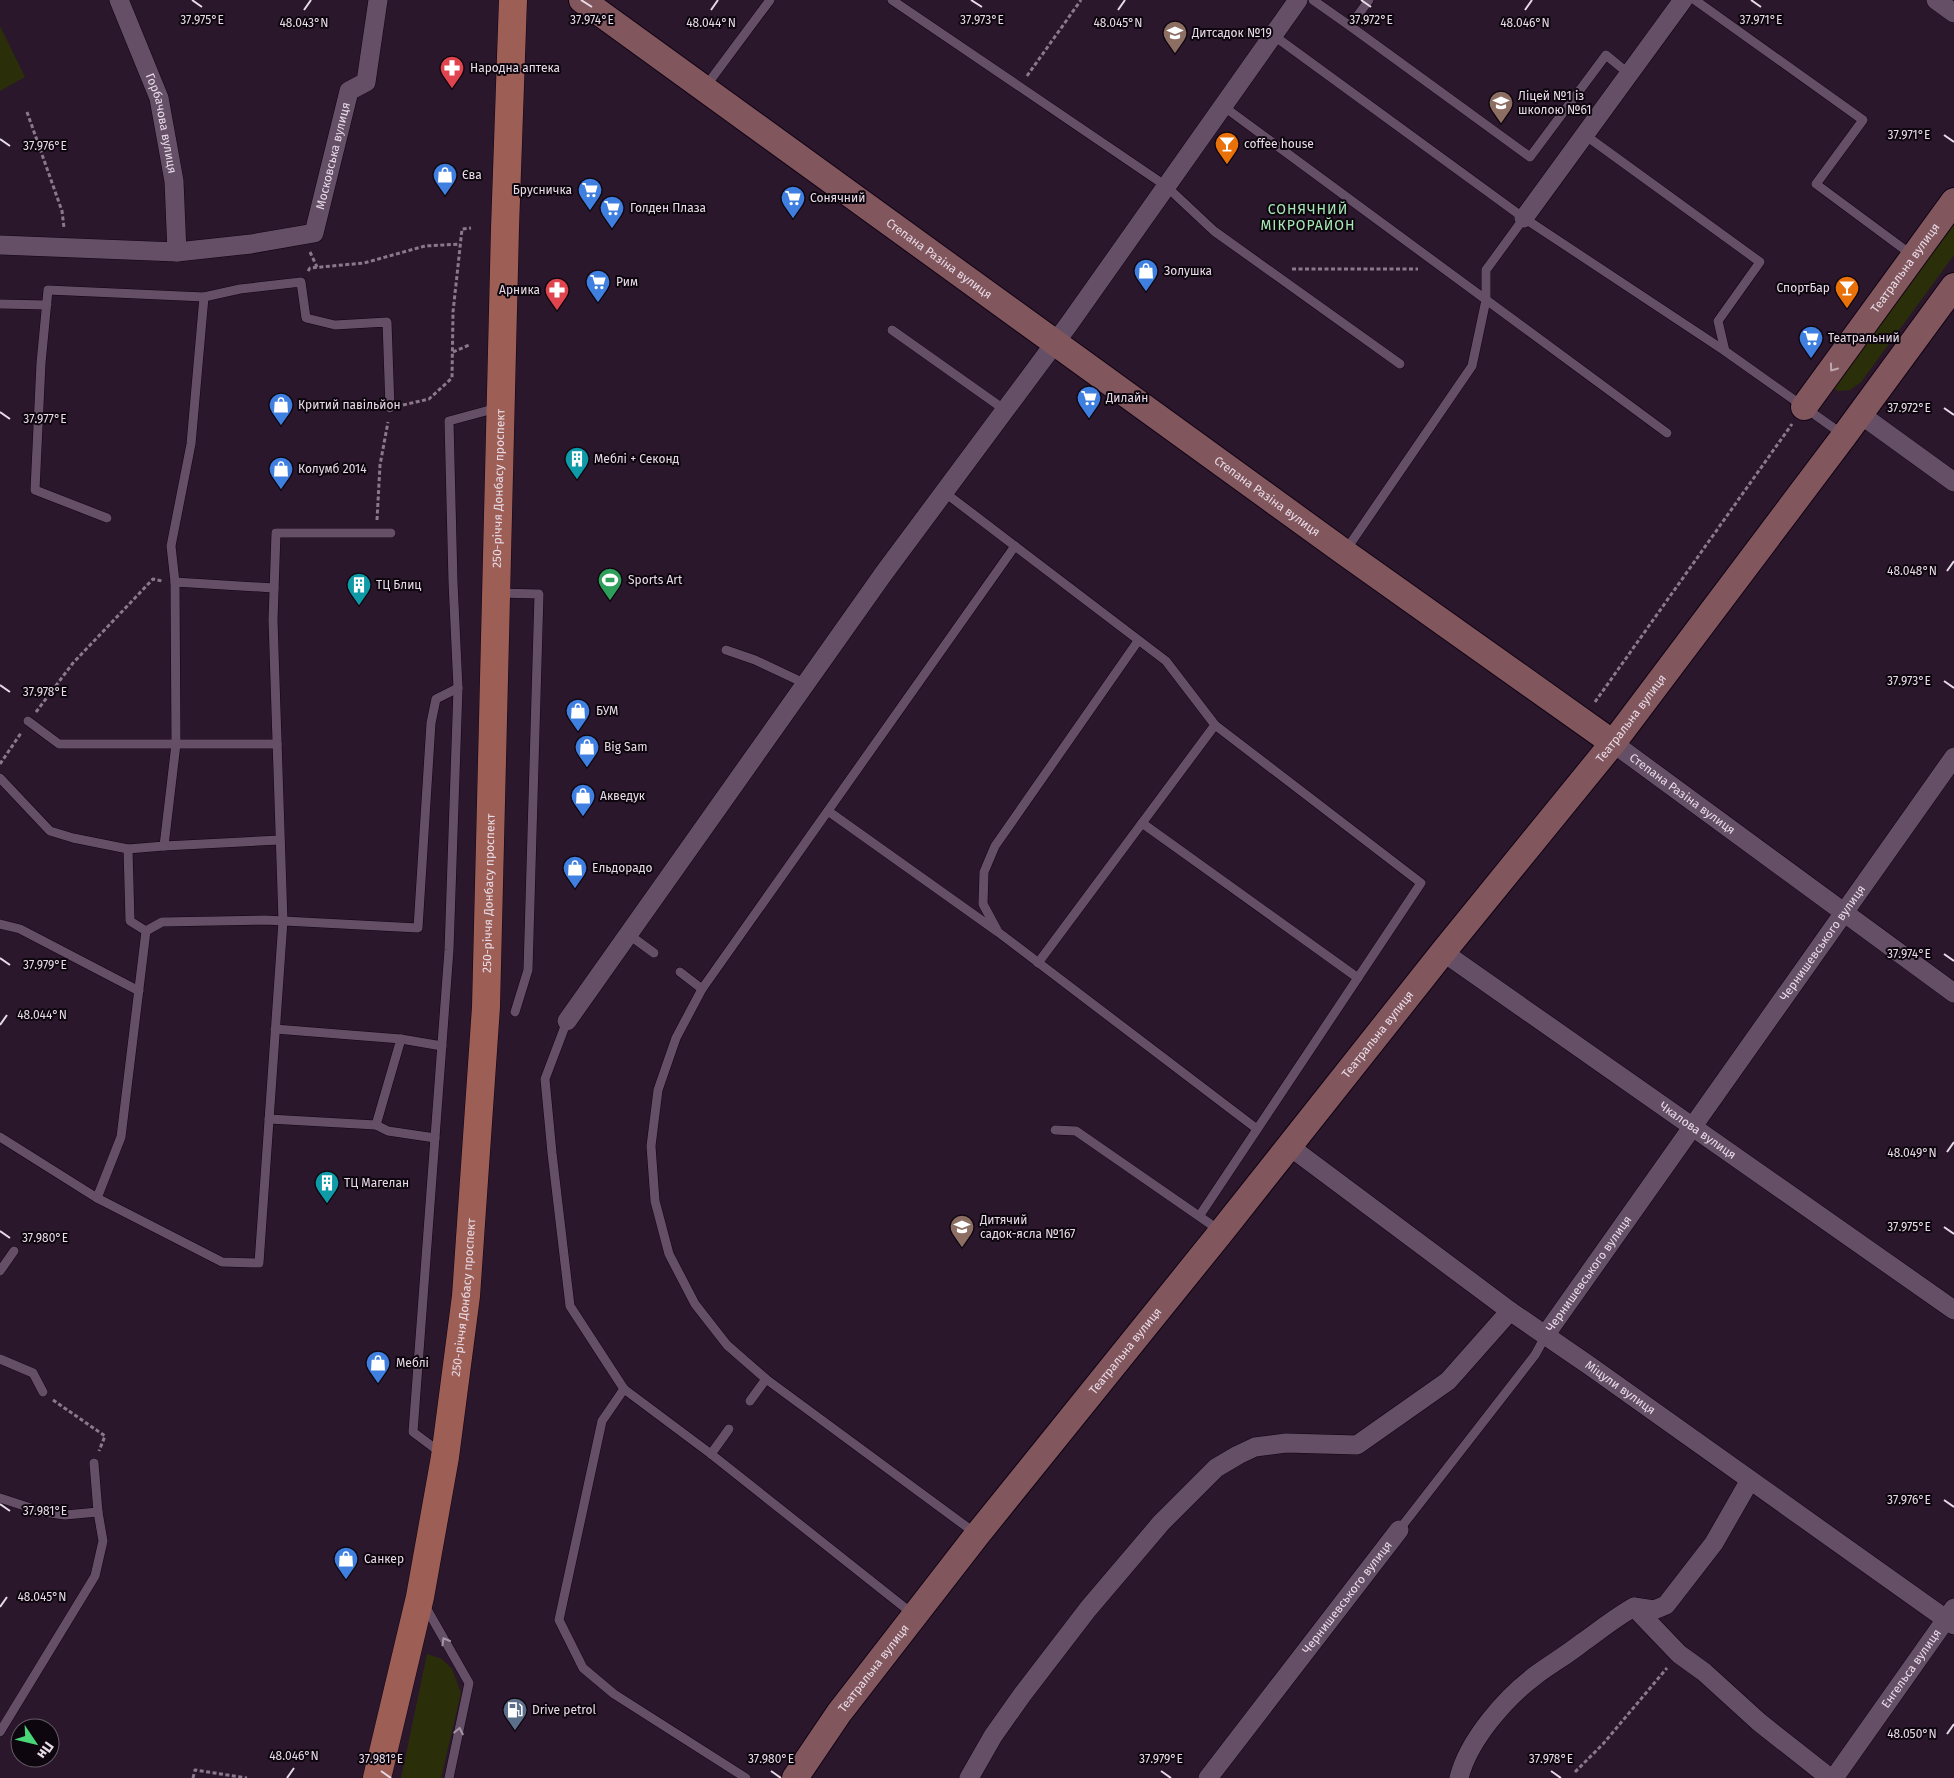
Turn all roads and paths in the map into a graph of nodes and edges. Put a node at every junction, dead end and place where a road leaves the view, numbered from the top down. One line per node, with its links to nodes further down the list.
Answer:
1 (120, 0): 31 (street, Горбачова вулиця)
2 (378, 0): 31 (street, Московська вулиця)
3 (513, 0): 47 (main road, 250-річчя Донбасу проспект)
4 (582, 0): 20 (street, Степана Разіна вулиця)
5 (770, 0): 20 (lane)
6 (892, 0): 14 (lane)
7 (1081, 0): 19 (path)
8 (1298, 0): 17 (street)
9 (1313, 0): 16 (lane)
10 (1369, 0): 16 (lane)
11 (1683, 0): 18 (street)
12 (1695, 0): 32 (lane)
13 (1936, 0): 15 (street)
14 (906, 4): 19 (lane)
15 (1954, 13)
16 (1350, 26): 18 (lane)
17 (1273, 35): 21 (street); 26 (lane)
18 (1630, 74): 23 (street)
19 (1019, 86): 24 (lane)
20 (704, 88): 42 (street, Степана Разіна вулиця)
21 (1223, 106): 24 (street); 34 (lane)
22 (27, 112): 30 (path)
23 (1585, 136): 26 (street); 44 (lane)
24 (1166, 186): 33 (lane); 42 (street)
25 (1954, 201): 32 (street, Театральна вулиця)
26 (1524, 218): 38 (lane); 44 (lane)
27 (471, 228): 28 (path)
28 (460, 244): 35 (path); 45 (path)
29 (0, 245): 30 (street)
30 (67, 249): 31 (street)
31 (177, 252)
32 (1914, 256): 48 (street, Театральна вулиця, one-way to 48)
33 (1267, 269): 34 (path); 46 (lane)
34 (1444, 269): 38 (lane)
35 (301, 282): 37 (lane); 49 (lane)
36 (1954, 286): 51 (street, Театральна вулиця)
37 (204, 297): 40 (lane); 61 (lane)
38 (1486, 300): 52 (lane); 60 (lane)
39 (0, 304): 40 (lane)
40 (46, 305): 57 (lane)
41 (892, 330): 50 (lane)
42 (1055, 342): 50 (street); 60 (street, Степана Разіна вулиця)
43 (469, 345): 45 (path)
44 (1726, 351): 48 (lane)
45 (453, 352): 49 (path)
46 (1400, 364)
47 (501, 406): 63 (main road, 250-річчя Донбасу проспект); 67 (lane)
48 (1804, 407): 53 (lane); 69 (path)
49 (390, 408): 56 (path)
50 (1005, 410): 55 (street)
51 (1860, 414): 53 (street, Театральна вулиця); 54 (street)
52 (1667, 432)
53 (1844, 436): 71 (street, Театральна вулиця)
54 (1954, 482)
55 (944, 492): 59 (lane); 66 (street)
56 (378, 515)
57 (107, 518)
58 (391, 533): 62 (lane)
59 (1015, 546): 64 (lane); 77 (lane)
60 (1344, 552): 69 (street, Степана Разіна вулиця)
61 (175, 582): 62 (lane); 68 (path); 72 (lane)
62 (274, 588): 73 (lane)
63 (496, 593): 96 (lane); 125 (main road, 250-річчя Донбасу проспект)
64 (1138, 642): 70 (lane); 86 (lane)
65 (726, 650): 66 (lane)
66 (806, 684): 87 (street)
67 (458, 688): 83 (lane); 100 (lane)
68 (28, 721): 72 (lane); 75 (path)
69 (1581, 721): 71 (street, Степана Разіна вулиця)
70 (1215, 725): 78 (lane); 92 (lane)
71 (1613, 743): 82 (street, Степана Разіна вулиця); 88 (street, Театральна вулиця)
72 (176, 744): 73 (lane); 80 (lane)
73 (277, 744): 79 (lane)
74 (1954, 757): 82 (street, Чернишевського вулиця)
75 (0, 764)
76 (0, 778): 81 (lane)
77 (828, 811): 86 (lane); 93 (lane)
78 (1142, 823): 90 (lane); 92 (lane)
79 (280, 840): 80 (lane); 83 (lane)
80 (164, 846): 81 (lane)
81 (128, 849): 85 (lane)
82 (1844, 912): 95 (street, Степана Разіна вулиця); 103 (street, Чернишевського вулиця)
83 (283, 921): 85 (lane); 98 (lane)
84 (0, 924): 94 (lane)
85 (146, 931): 94 (lane)
86 (998, 932): 90 (lane)
87 (628, 934): 89 (lane); 97 (street)
88 (1443, 952): 103 (street, Чкалова вулиця); 108 (street, Театральна вулиця)
89 (654, 953)
90 (1038, 962): 104 (lane)
91 (680, 972): 93 (lane)
92 (1358, 978): 104 (lane)
93 (702, 989): 118 (lane)
94 (139, 991): 109 (lane)
95 (1954, 993)
96 (515, 1012)
97 (567, 1021): 119 (lane)
98 (275, 1029): 99 (lane); 101 (lane)
99 (401, 1039): 100 (lane); 102 (lane)
100 (442, 1046): 107 (lane)
101 (269, 1119): 102 (lane); 109 (lane)
102 (376, 1126): 107 (lane)
103 (1693, 1128): 114 (street, Чкалова вулиця); 116 (street, Чернишевського вулиця)
104 (1257, 1129): 110 (lane)
105 (1055, 1130): 110 (lane)
106 (0, 1138): 109 (lane)
107 (435, 1138): 125 (lane)
108 (1289, 1146): 111 (street, Театральна вулиця); 115 (street, Міцули вулиця)
109 (97, 1198)
110 (1200, 1215): 111 (lane)
111 (1222, 1231): 131 (street, Театральна вулиця)
112 (14, 1251): 113 (lane)
113 (0, 1271)
114 (1954, 1310)
115 (1510, 1312): 116 (street, Міцули вулиця); 145 (street)
116 (1546, 1334): 127 (street, Міцули вулиця); 130 (lane, Чернишевського вулиця)
117 (0, 1359): 120 (lane)
118 (766, 1379): 121 (lane); 131 (lane)
119 (624, 1389): 124 (lane); 143 (lane)
120 (43, 1392): 123 (path)
121 (750, 1401)
122 (729, 1430): 124 (lane)
123 (105, 1436)
124 (711, 1454): 134 (lane)
125 (445, 1457): 132 (main road, 250-річчя Донбасу проспект)
126 (94, 1463): 129 (lane)
127 (1750, 1480): 133 (street); 135 (street, Міцули вулиця)
128 (0, 1498): 129 (lane)
129 (98, 1512): 137 (lane)
130 (1399, 1530): 146 (street, Чернишевського вулиця)
131 (977, 1535): 134 (street, Театральна вулиця)
132 (420, 1597): 141 (main road, 250-річчя Донбасу проспект); 142 (lane, one-way to 132)
133 (1634, 1607): 136 (street); 147 (street)
134 (916, 1617): 144 (street, Театральна вулиця)
135 (1952, 1618): 148 (street, Енгельса вулиця)
136 (1679, 1654): 138 (path); 148 (street)
137 (0, 1732)
138 (1575, 1772)
139 (192, 1778): 140 (path)
140 (247, 1778)
141 (377, 1778)
142 (449, 1778)
143 (746, 1778)
144 (795, 1778)
145 (969, 1778)
146 (1208, 1778)
147 (1459, 1778)
148 (1832, 1778)

